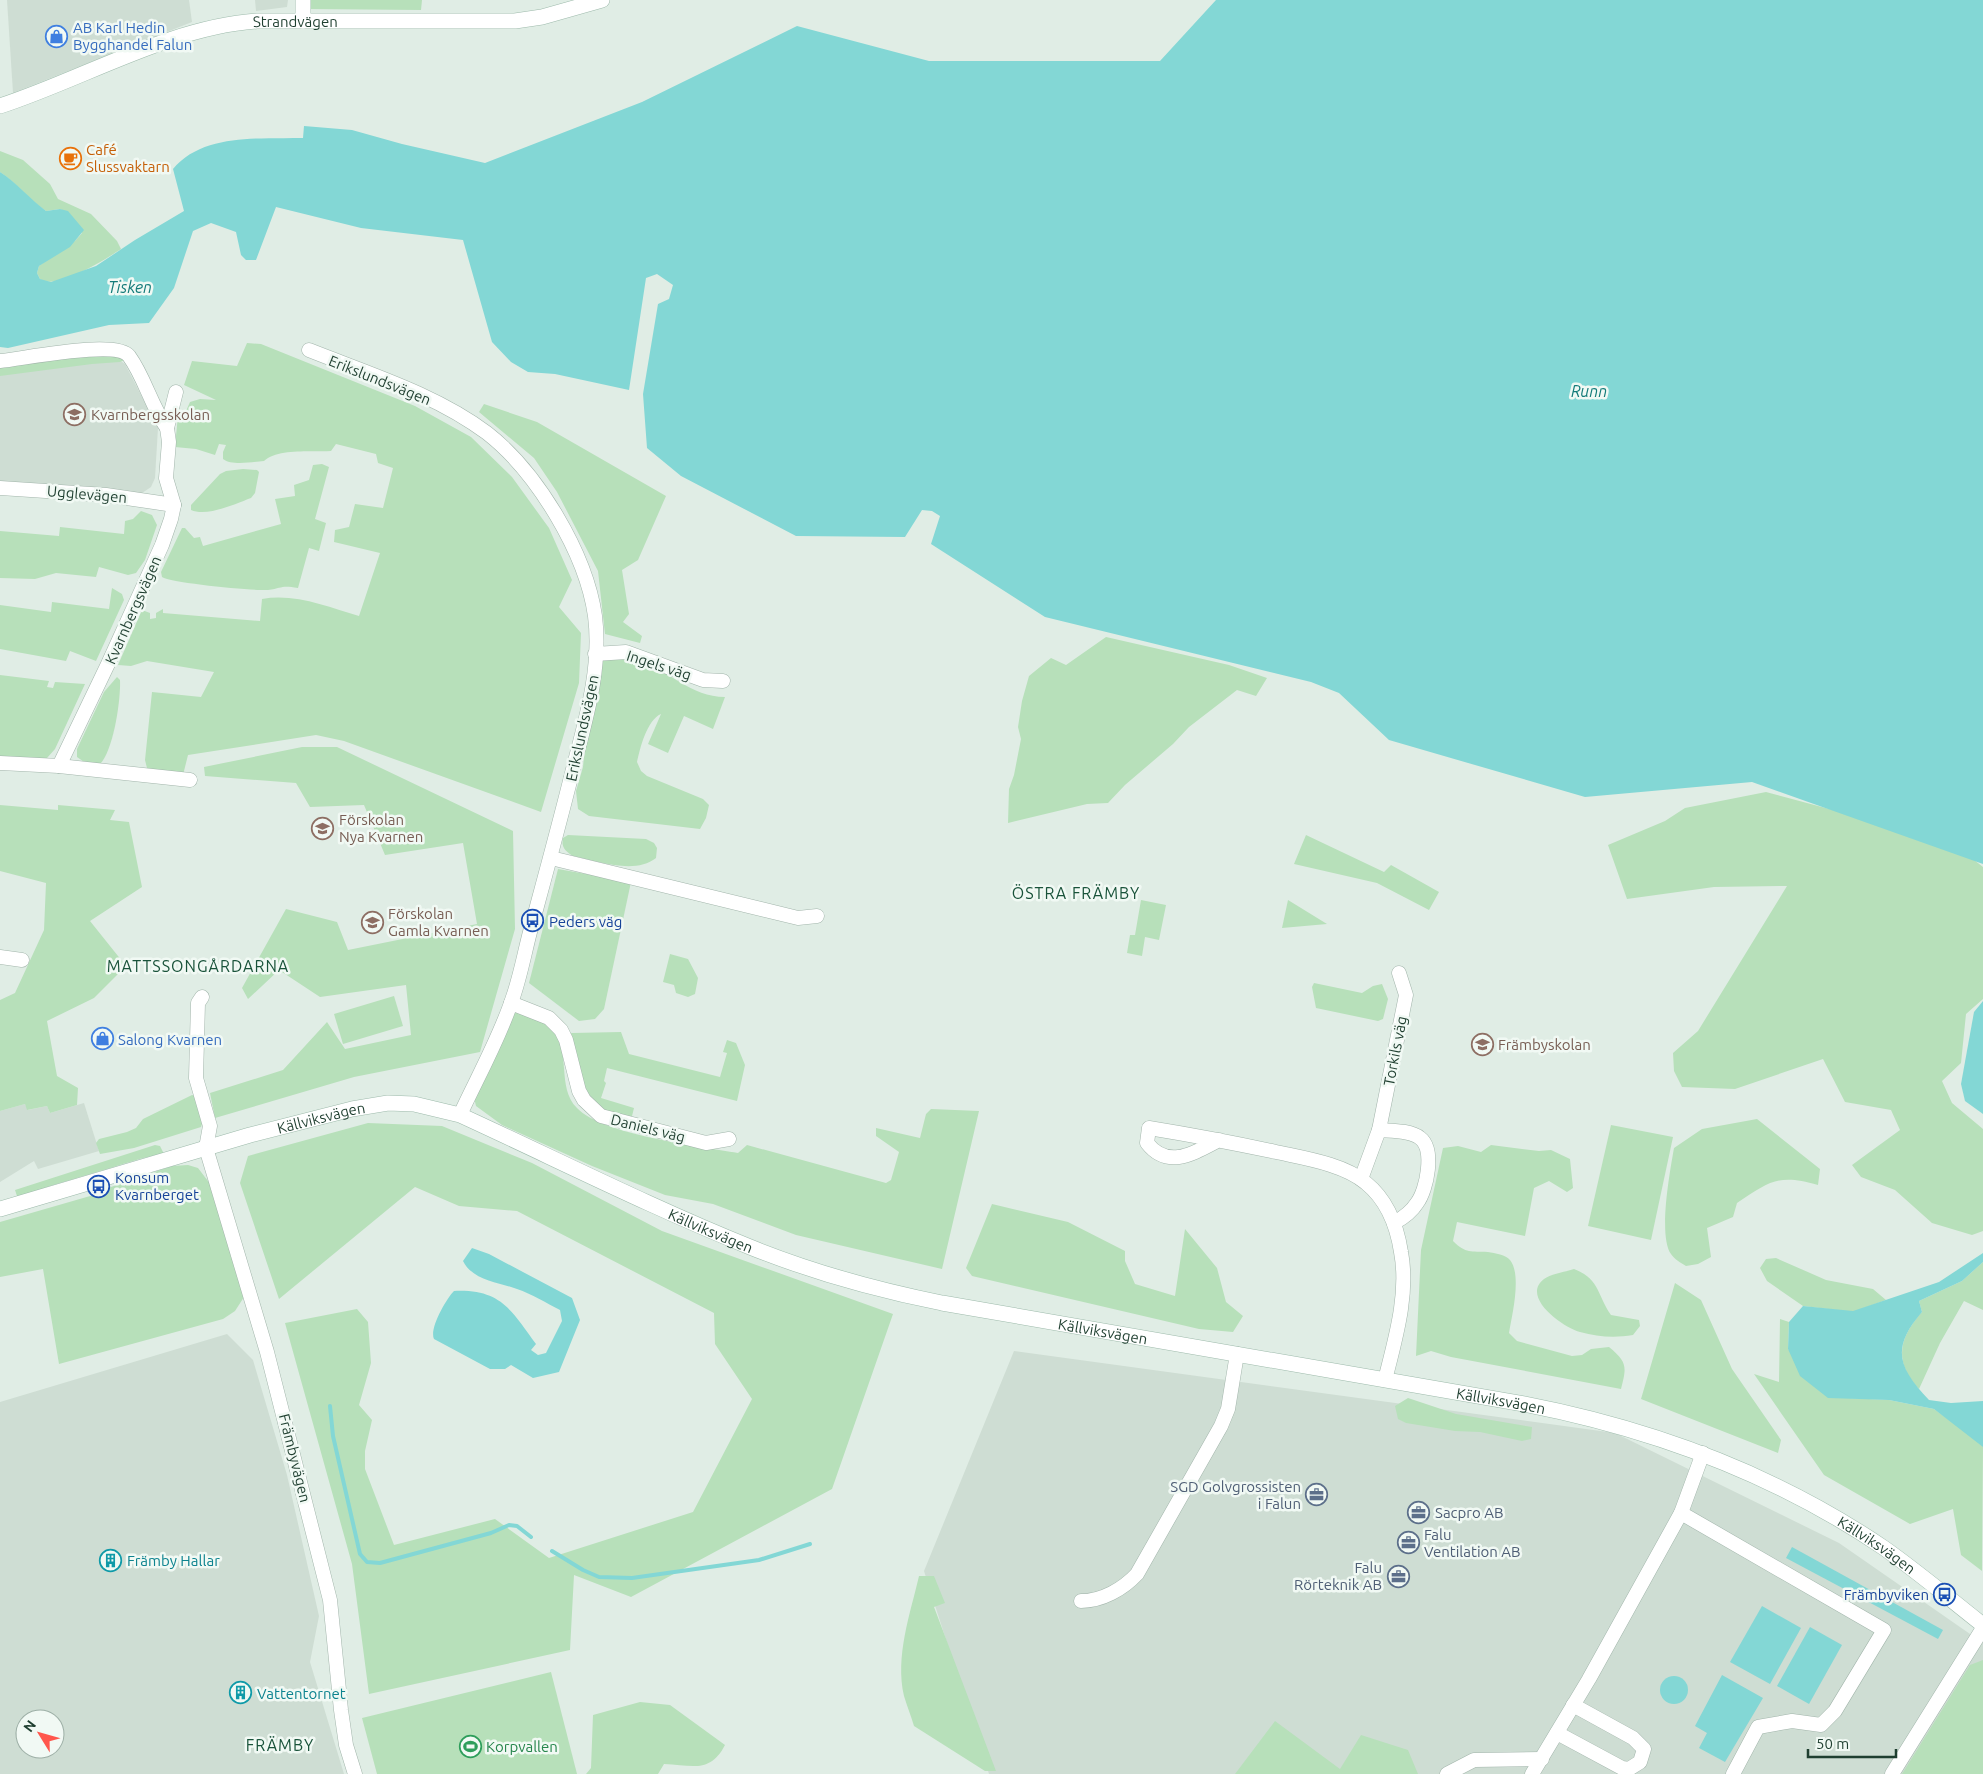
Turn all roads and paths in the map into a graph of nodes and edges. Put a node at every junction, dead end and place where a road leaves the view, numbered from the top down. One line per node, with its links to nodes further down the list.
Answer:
1 (303, 0): 3 (street)
2 (602, 0): 3 (street, Strandvägen)
3 (303, 21): 4 (street, Strandvägen)
4 (1, 103)
5 (309, 350): 11 (street, Erikslundsvägen)
6 (0, 361): 8 (street)
7 (176, 392): 8 (street)
8 (167, 428): 10 (street)
9 (0, 488): 10 (street, Ugglevägen)
10 (174, 505): 14 (street, Kvarnbergsvägen)
11 (595, 654): 12 (street, Ingels väg); 16 (street, Erikslundsvägen)
12 (723, 681)
13 (0, 763): 14 (street)
14 (59, 766): 15 (street)
15 (190, 780)
16 (551, 858): 17 (street); 22 (street, Erikslundsvägen)
17 (817, 916)
18 (0, 957): 19 (street)
19 (22, 960)
20 (1399, 973): 24 (street, Torkils väg)
21 (202, 997): 27 (street)
22 (511, 1004): 23 (street, Erikslundsvägen); 25 (street, Daniels väg)
23 (460, 1115): 27 (street, Källviksvägen); 31 (street, Källviksvägen)
24 (1379, 1130): 28 (street, Torkils väg); 30 (street)
25 (729, 1139)
26 (1219, 1140): 28 (street)
27 (206, 1148): 29 (street, Källviksvägen); 40 (street, Främbyvägen)
28 (1361, 1179): 30 (street)
29 (0, 1209)
30 (1394, 1223): 32 (street)
31 (1237, 1354): 32 (street, Källviksvägen); 35 (street)
32 (1385, 1380): 33 (street, Källviksvägen)
33 (1703, 1453): 34 (street); 36 (street, Källviksvägen)
34 (1681, 1513): 37 (street); 43 (street)
35 (1081, 1601)
36 (1983, 1626): 44 (street)
37 (1574, 1705): 38 (street); 38 (street)
38 (1557, 1733): 39 (street)
39 (1542, 1758): 41 (street); 42 (street)
40 (355, 1774)
41 (1447, 1774)
42 (1532, 1774)
43 (1733, 1774)
44 (1892, 1774)

